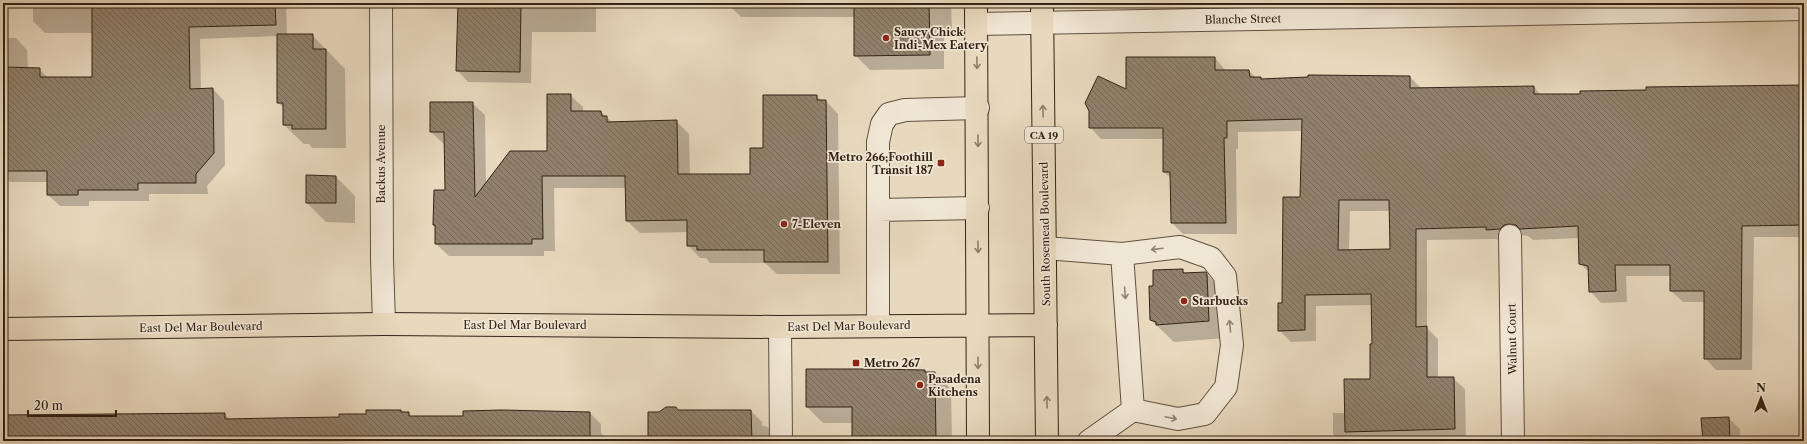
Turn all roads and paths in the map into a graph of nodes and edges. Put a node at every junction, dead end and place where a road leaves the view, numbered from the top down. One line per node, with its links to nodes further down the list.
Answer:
1 (381, 3): 12 (street, Backus Avenue)
2 (1404, 9): 3 (street, Blanche Street); 4 (street, Blanche Street)
3 (1804, 9)
4 (1042, 12): 5 (street, Blanche Street); 10 (main road, South Rosemead Boulevard / CA 19, one-way to 4)
5 (977, 13): 6 (main road, one-way to 6)
6 (978, 108): 7 (main road, one-way to 7); 8 (street)
7 (978, 208): 8 (street); 13 (main road, one-way to 13)
8 (878, 210): 14 (street)
9 (1510, 236): 23 (street, Walnut Court)
10 (1045, 248): 11 (street); 15 (main road, South Rosemead Boulevard / CA 19)
11 (1122, 254): 18 (street, one-way to 18); 18 (street, one-way to 11)
12 (384, 324): 16 (main road, East Del Mar Boulevard); 17 (main road, East Del Mar Boulevard)
13 (978, 324): 14 (main road, East Del Mar Boulevard); 15 (main road, East Del Mar Boulevard); 20 (main road, one-way to 20)
14 (878, 325): 16 (main road, East Del Mar Boulevard)
15 (1046, 325): 21 (main road, South Rosemead Boulevard / CA 19, one-way to 15)
16 (780, 327): 19 (street)
17 (3, 330)
18 (1133, 410): 22 (street)
19 (781, 441)
20 (978, 441)
21 (1047, 441)
22 (1089, 441)
23 (1513, 441)

